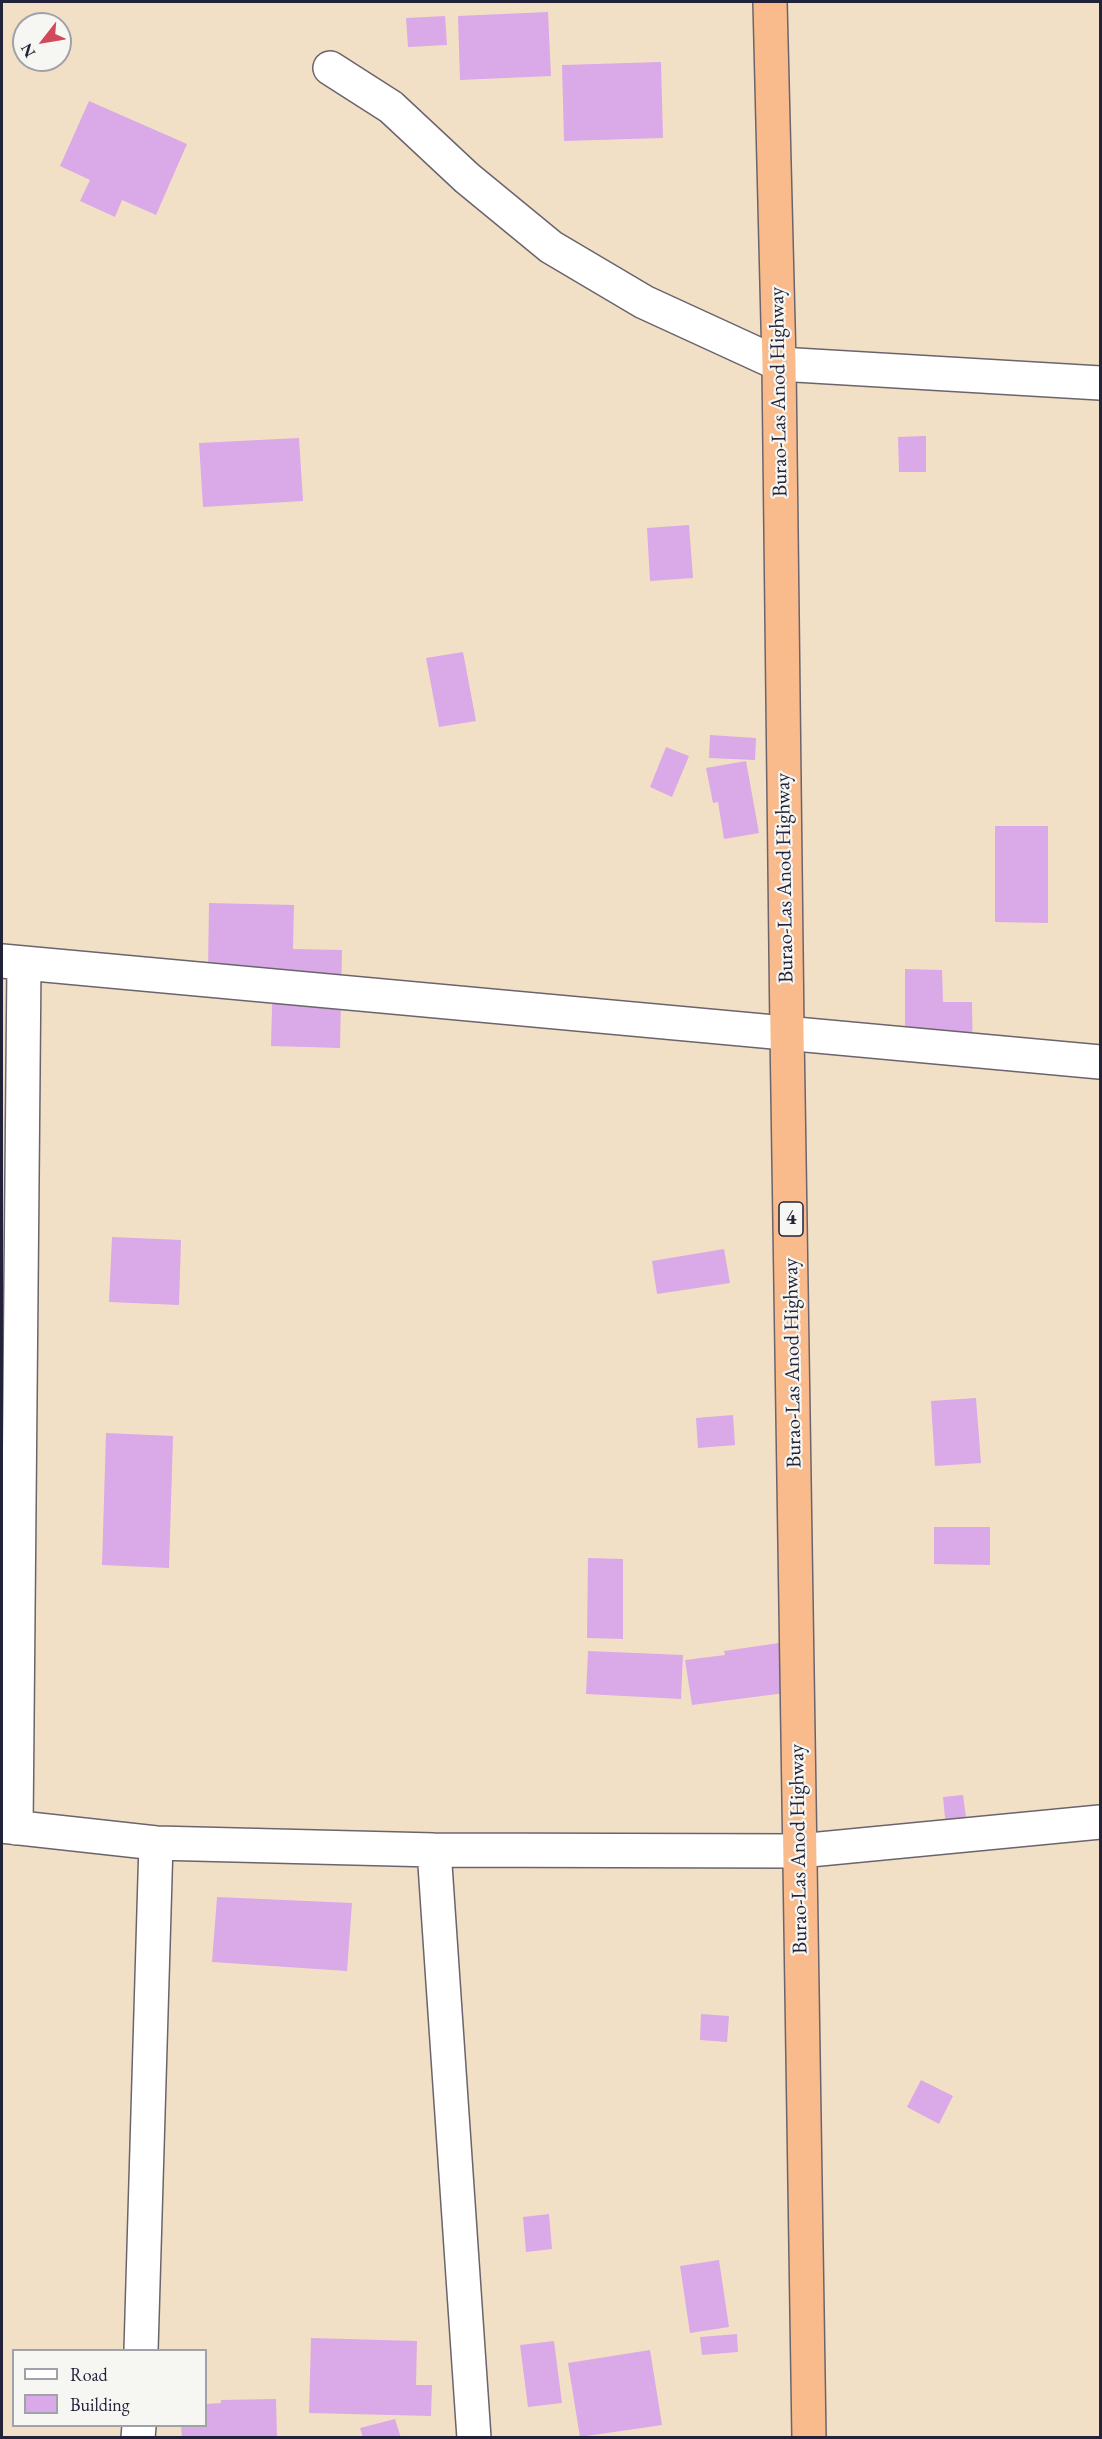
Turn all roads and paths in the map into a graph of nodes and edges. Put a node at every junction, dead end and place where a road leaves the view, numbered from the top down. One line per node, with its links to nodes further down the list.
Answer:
1 (770, 2): 3 (highway, Burao-Las Anod Highway / 4)
2 (330, 68): 3 (street)
3 (779, 364): 4 (street); 6 (highway, Burao-Las Anod Highway / 4)
4 (1101, 383)
5 (13, 962): 6 (street); 9 (street)
6 (787, 1031): 7 (street); 12 (highway, Burao-Las Anod Highway / 4)
7 (1101, 1062)
8 (1101, 1822): 12 (street)
9 (9, 1827): 10 (street)
10 (156, 1843): 11 (street); 13 (street)
11 (434, 1850): 12 (street); 14 (street)
12 (799, 1851): 15 (highway, Burao-Las Anod Highway / 4)
13 (141, 2349)
14 (474, 2438)
15 (809, 2438)

